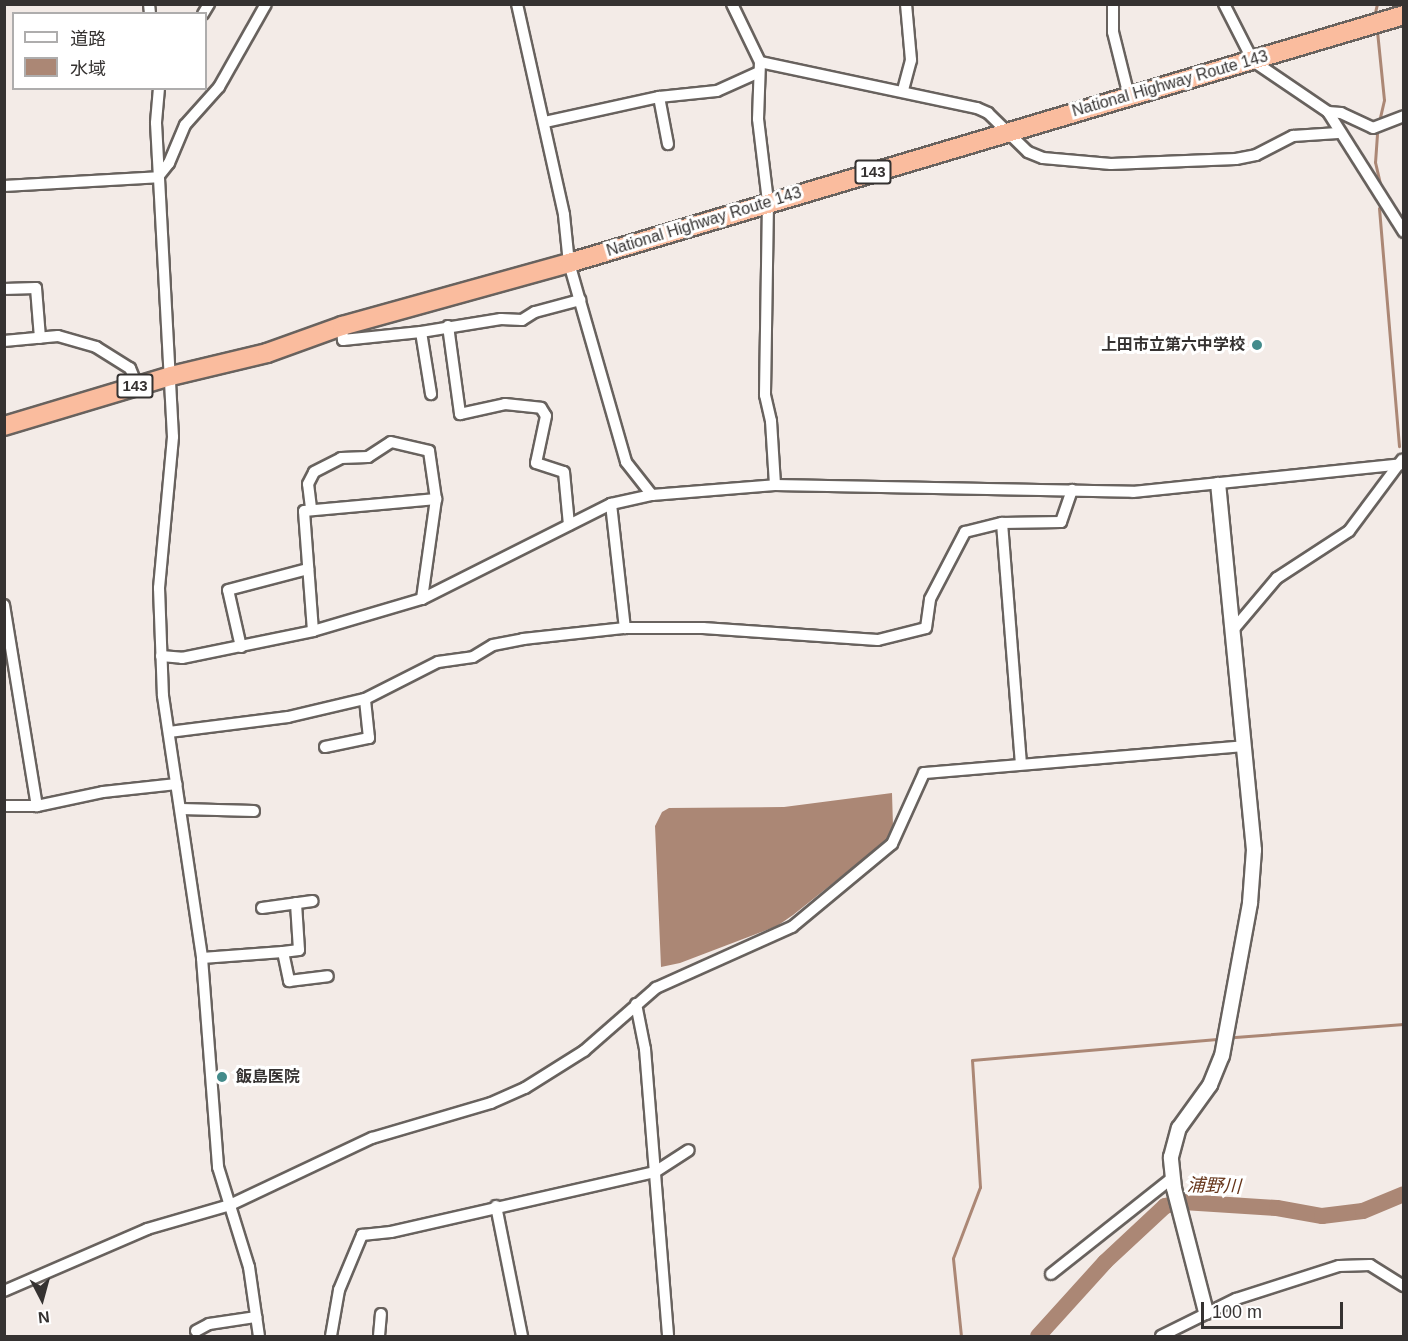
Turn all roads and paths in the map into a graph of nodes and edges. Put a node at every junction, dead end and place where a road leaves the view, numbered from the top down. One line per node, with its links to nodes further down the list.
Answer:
1 (266, 4): 20 (street)
2 (518, 4): 16 (street)
3 (732, 4): 9 (street)
4 (906, 4): 11 (street)
5 (1113, 4): 12 (street)
6 (1224, 4): 8 (street)
7 (1404, 15): 8 (highway, National Highway Route 143 / 143)
8 (1253, 61): 12 (highway, National Highway Route 143 / 143); 14 (street)
9 (759, 67): 11 (street); 13 (street); 22 (street)
10 (159, 90): 20 (street)
11 (903, 90): 17 (street)
12 (1130, 96): 17 (highway, National Highway Route 143 / 143)
13 (659, 97): 16 (street); 19 (street)
14 (1328, 112): 15 (street); 18 (street)
15 (1404, 116)
16 (545, 122): 24 (street)
17 (1008, 132): 18 (street); 22 (highway, National Highway Route 143 / 143)
18 (1338, 133): 23 (street)
19 (668, 144)
20 (158, 177): 21 (street); 32 (street)
21 (4, 186)
22 (768, 202): 24 (highway, National Highway Route 143 / 143); 38 (street)
23 (1404, 232)
24 (569, 263): 26 (street); 27 (highway, National Highway Route 143 / 143)
25 (4, 289): 30 (street)
26 (580, 300): 28 (street); 40 (street)
27 (342, 326): 29 (street); 32 (highway, National Highway Route 143 / 143)
28 (448, 326): 29 (street); 45 (street)
29 (421, 332): 34 (street)
30 (40, 338): 31 (street); 33 (street)
31 (4, 341)
32 (171, 376): 33 (highway, National Highway Route 143 / 143); 53 (street)
33 (137, 386): 35 (highway, National Highway Route 143 / 143)
34 (431, 394)
35 (4, 426)
36 (1402, 462): 37 (street); 50 (street)
37 (1218, 484): 39 (street); 50 (street)
38 (775, 485): 39 (street); 40 (street)
39 (1072, 490): 44 (street)
40 (652, 495): 42 (street)
41 (436, 499): 43 (street); 43 (street); 47 (street)
42 (611, 504): 45 (street); 49 (street)
43 (310, 508): 46 (street)
44 (1002, 523): 49 (street); 58 (street)
45 (569, 525): 47 (street)
46 (308, 569): 51 (street); 52 (street)
47 (422, 599): 51 (street)
48 (4, 605): 61 (street)
49 (625, 628): 54 (street)
50 (1233, 630): 56 (street)
51 (313, 631): 52 (street)
52 (241, 647): 53 (street)
53 (161, 656): 55 (street)
54 (365, 699): 55 (street); 57 (street)
55 (169, 732): 59 (street)
56 (1245, 746): 58 (street); 73 (street)
57 (325, 747)
58 (1021, 763): 70 (street)
59 (177, 784): 61 (street); 62 (street)
60 (4, 806): 61 (street)
61 (38, 806)
62 (181, 809): 63 (street); 68 (street)
63 (254, 811)
64 (313, 901): 65 (street)
65 (296, 903): 66 (street); 67 (street)
66 (262, 908)
67 (283, 952): 68 (street); 69 (street)
68 (202, 958): 74 (street)
69 (328, 976)
70 (636, 1004): 72 (street); 74 (street)
71 (689, 1150): 72 (street)
72 (655, 1172): 75 (street); 87 (street)
73 (1173, 1183): 76 (street); 79 (street)
74 (230, 1205): 78 (street); 81 (street)
75 (496, 1206): 84 (street); 86 (street)
76 (1051, 1274)
77 (1404, 1286): 79 (street)
78 (4, 1291)
79 (1206, 1312): 88 (street)
80 (381, 1314): 85 (street)
81 (256, 1317): 82 (street); 83 (street)
82 (196, 1330)
83 (259, 1336)
84 (331, 1336)
85 (379, 1336)
86 (522, 1336)
87 (668, 1336)
88 (1161, 1336)

